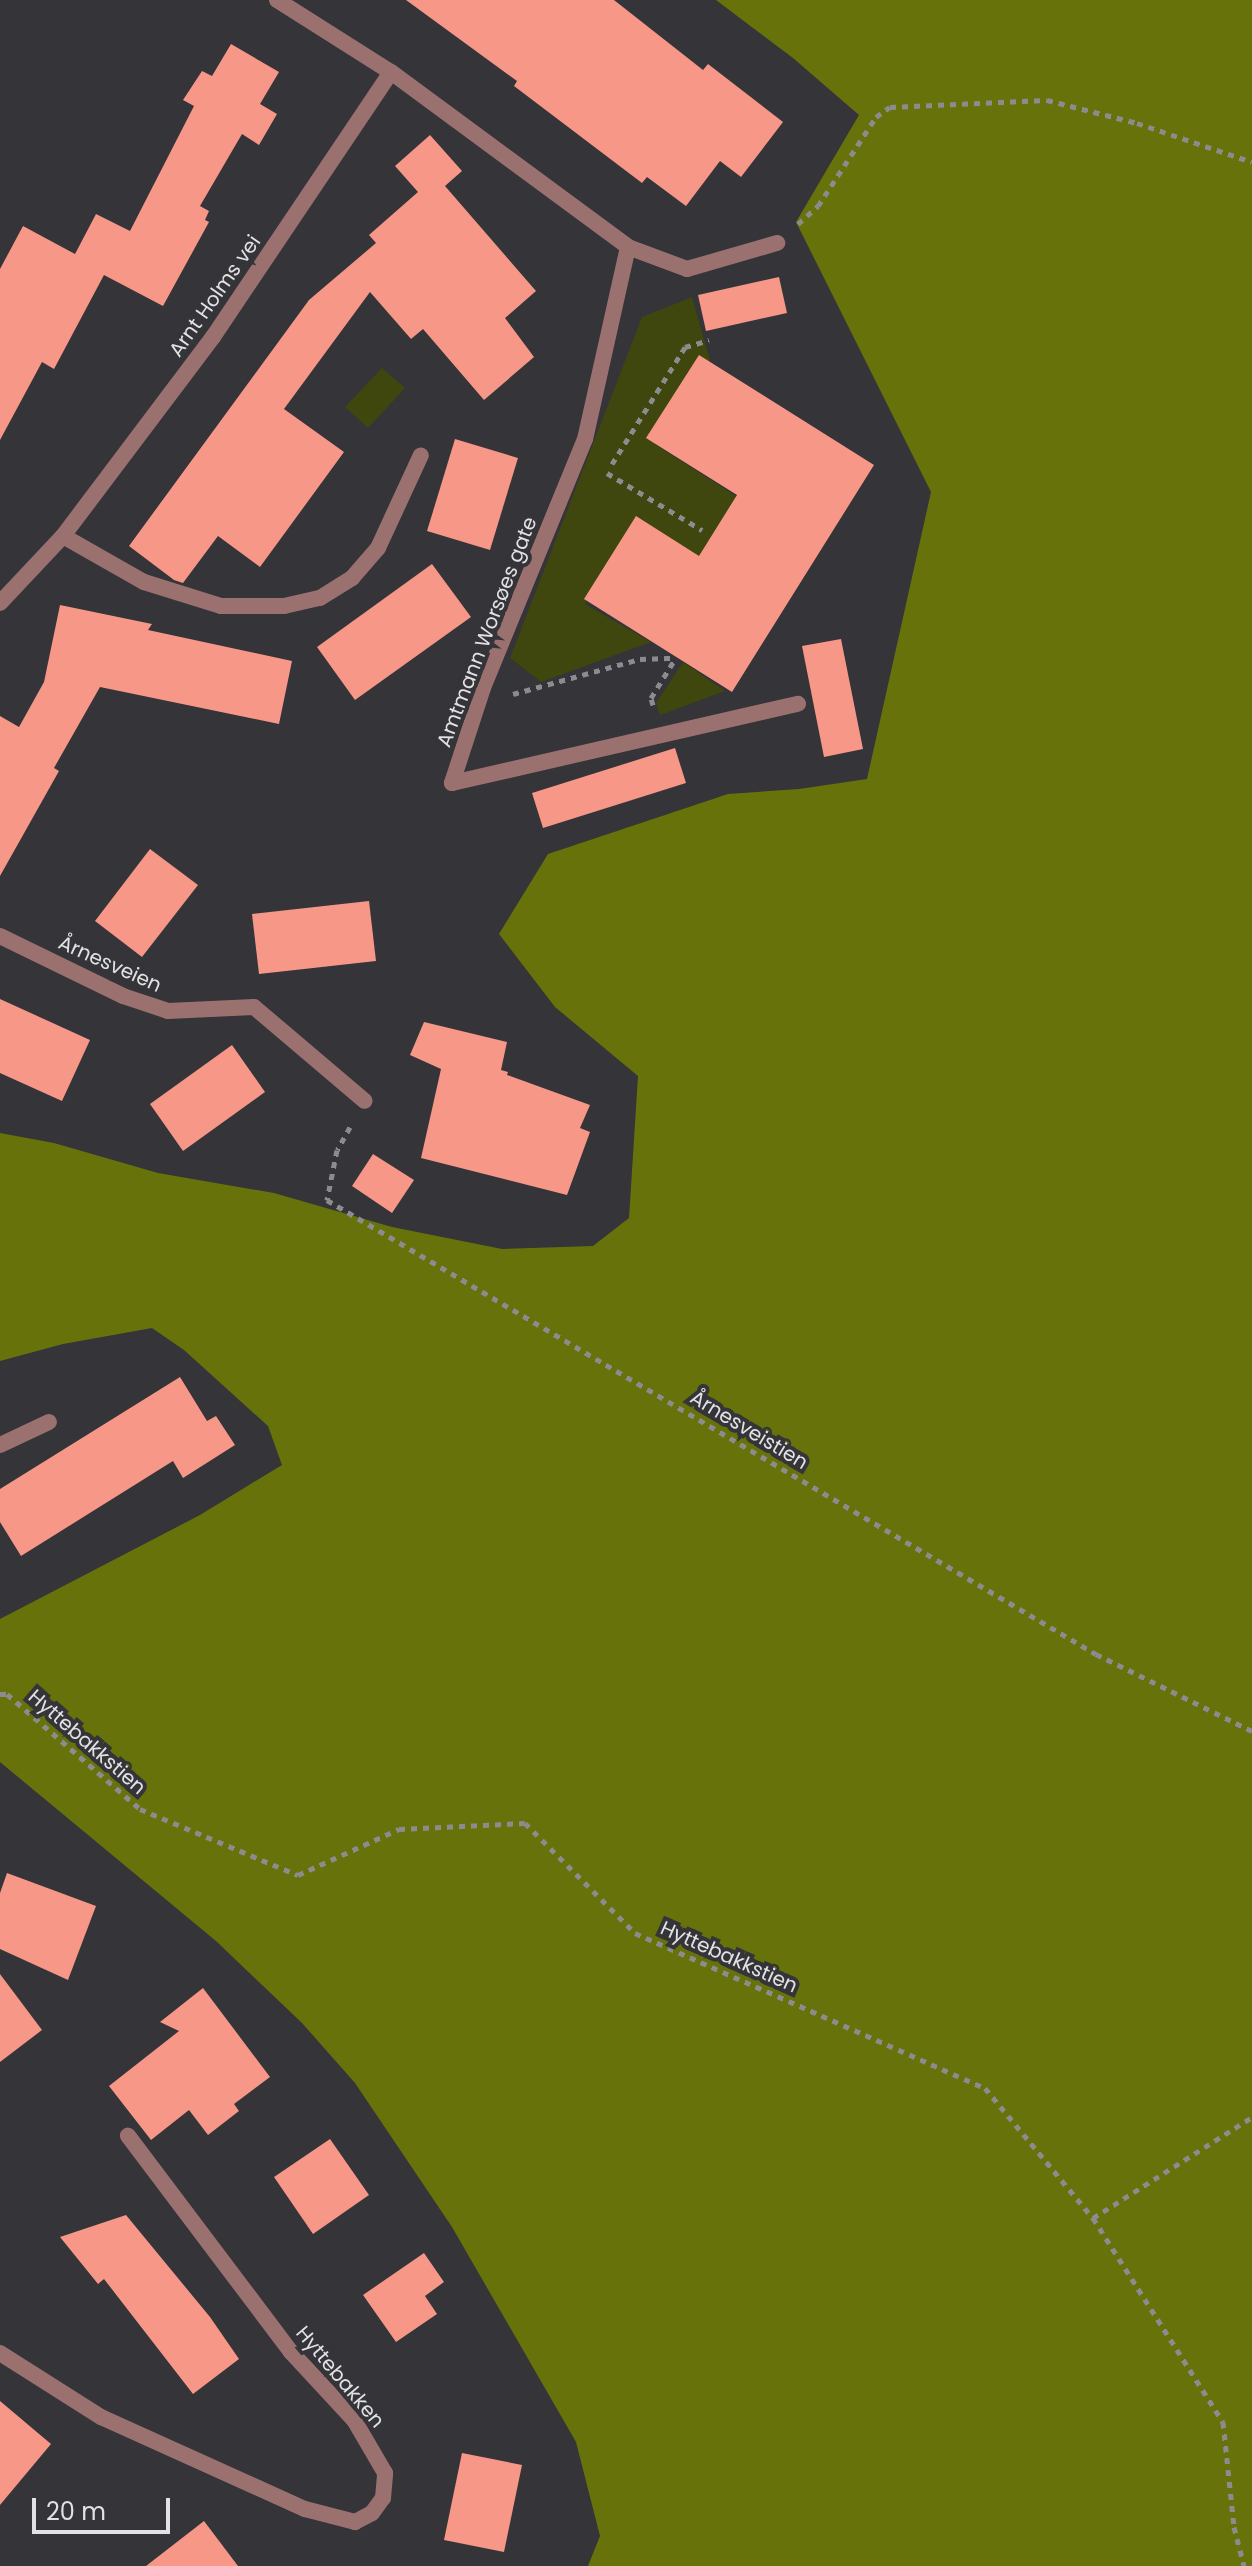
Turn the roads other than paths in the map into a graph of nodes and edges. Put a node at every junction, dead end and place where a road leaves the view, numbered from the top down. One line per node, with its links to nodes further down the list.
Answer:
1 (277, 0): 2 (street)
2 (391, 72): 4 (street); 6 (street, Arnt Holms vei)
3 (777, 243): 4 (street)
4 (628, 247): 8 (street, Amtmann Worsøes gate)
5 (421, 455): 6 (street)
6 (63, 536): 7 (street, Arnt Holms vei)
7 (1, 597)
8 (798, 704)
9 (0, 936): 10 (street, Årnesveien)
10 (365, 1101)
11 (49, 1422): 12 (street)
12 (0, 1445)
13 (128, 2136): 14 (street, Hyttebakken)
14 (0, 2353)

